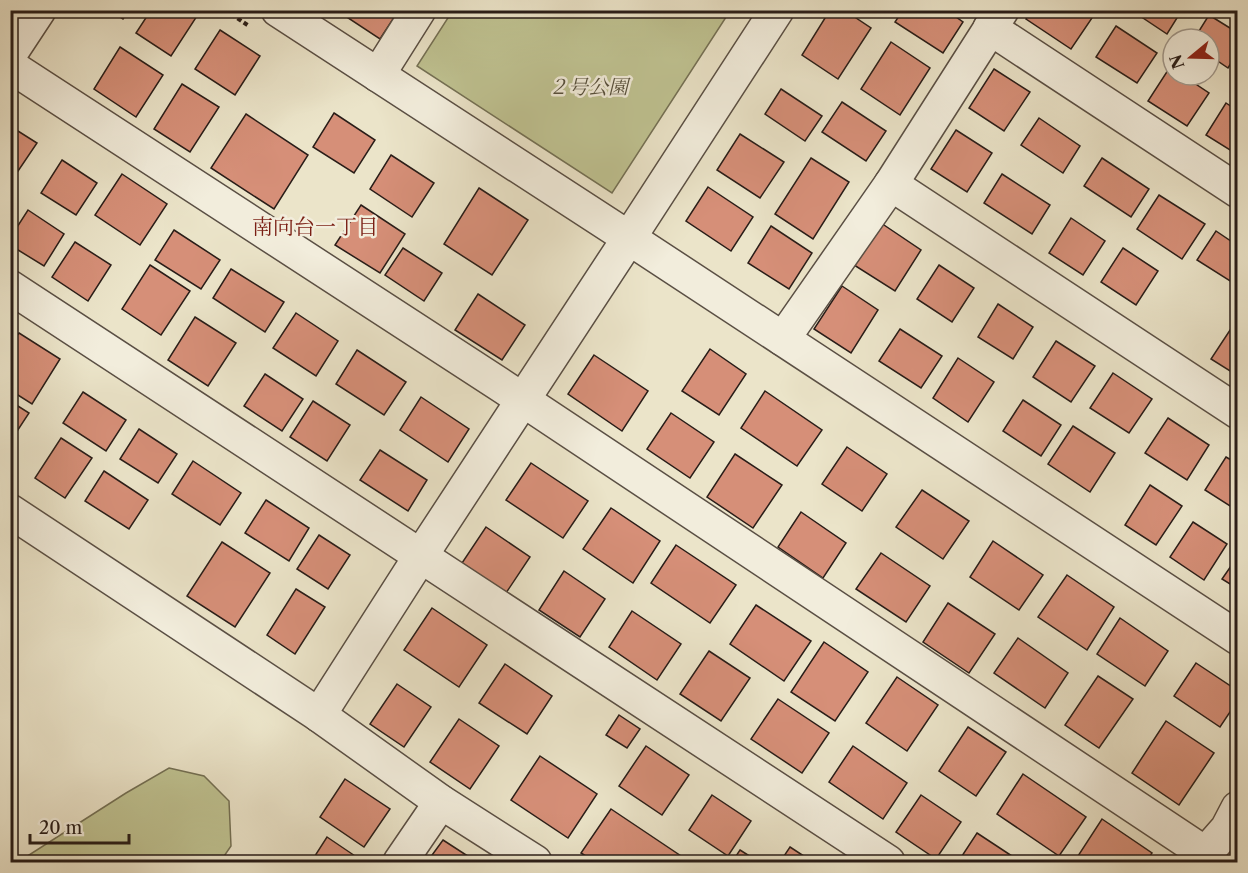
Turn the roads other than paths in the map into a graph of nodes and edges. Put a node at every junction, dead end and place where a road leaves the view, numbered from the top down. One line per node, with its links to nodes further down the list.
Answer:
1 (39, 10): 6 (street)
2 (278, 10): 8 (street)
3 (419, 10): 8 (street)
4 (777, 10): 11 (street)
5 (996, 19): 9 (street); 10 (street)
6 (10, 54)
7 (10, 66): 14 (street)
8 (378, 75): 11 (street)
9 (891, 184): 13 (street); 15 (street)
10 (1238, 191)
11 (629, 238): 13 (street); 14 (street)
12 (10, 287): 17 (street)
13 (783, 339): 18 (street)
14 (523, 400): 17 (street); 22 (street)
15 (1238, 412)
16 (10, 511): 19 (street)
17 (420, 557): 19 (street); 25 (street)
18 (1238, 638)
19 (319, 715): 20 (street)
20 (441, 802): 23 (street); 24 (street)
21 (1238, 808): 22 (street)
22 (1202, 858)
23 (400, 862)
24 (535, 862)
25 (888, 862)

